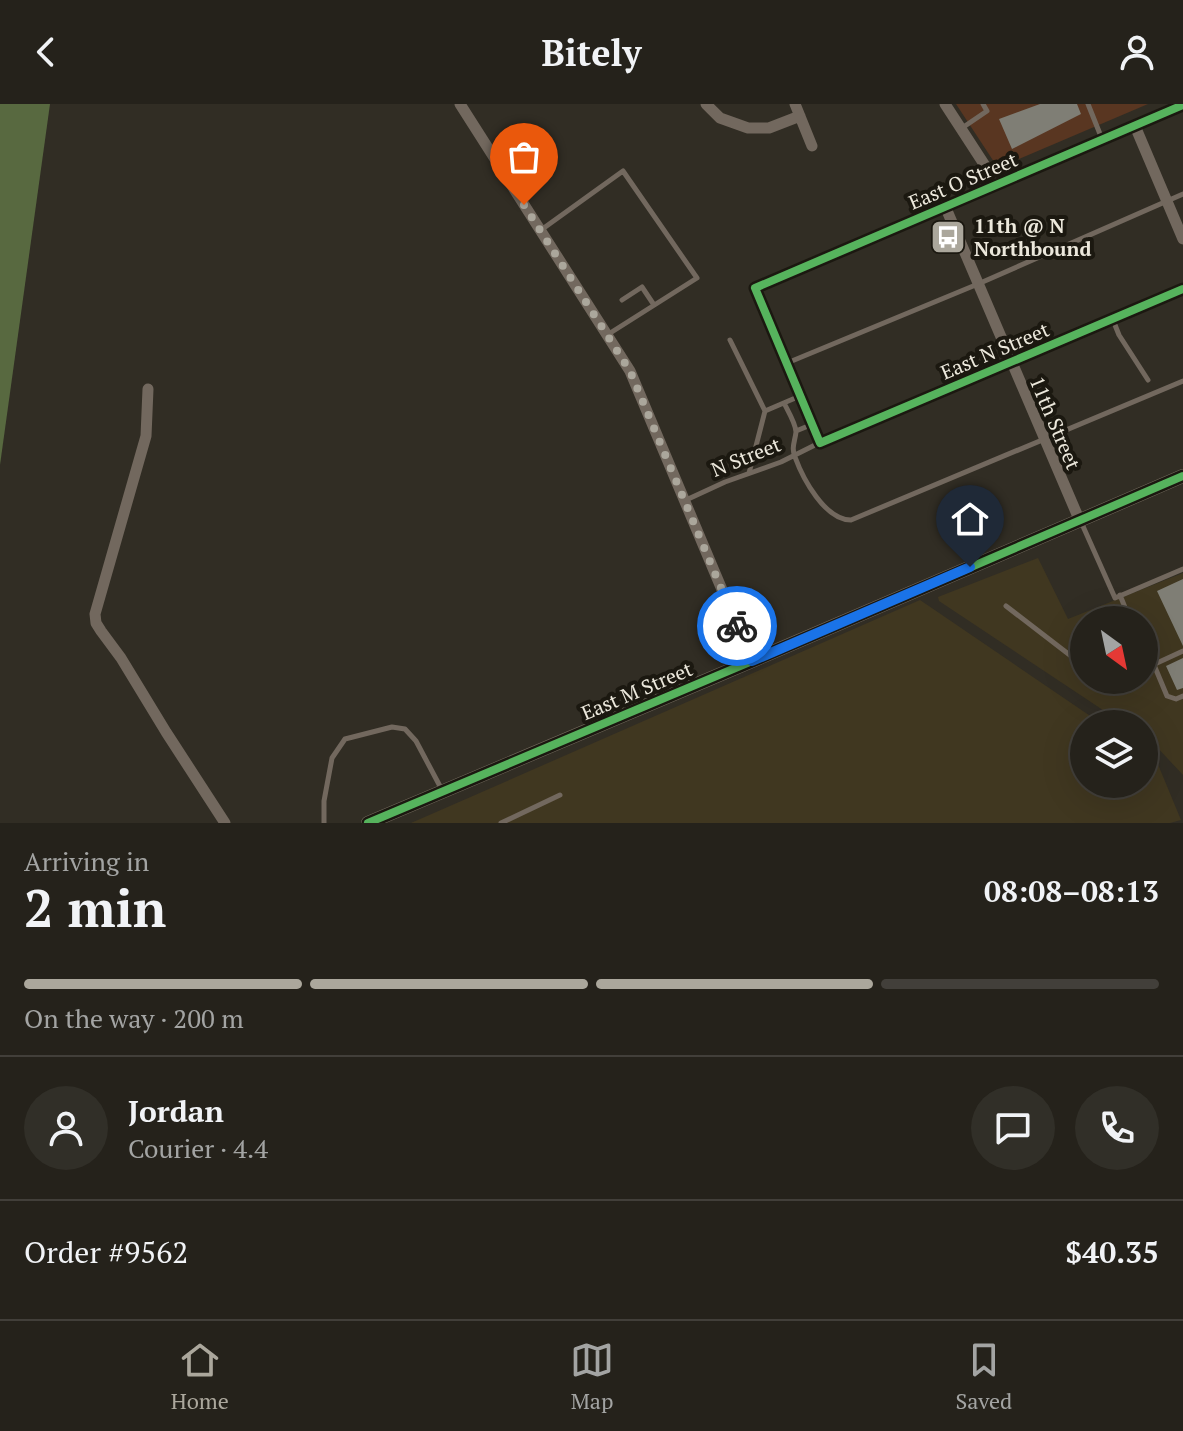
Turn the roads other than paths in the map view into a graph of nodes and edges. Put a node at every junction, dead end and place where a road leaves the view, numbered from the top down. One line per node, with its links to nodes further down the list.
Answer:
1 (460, 104): 17 (street)
2 (706, 104): 8 (street)
3 (795, 104): 8 (street)
4 (945, 104): 10 (street)
5 (983, 104): 10 (lane)
6 (1088, 104): 11 (lane)
7 (1183, 105): 9 (street, East O Street)
8 (800, 116): 12 (street)
9 (1135, 126): 11 (street, East O Street); 15 (street)
10 (961, 129): 13 (street)
11 (1102, 140): 13 (street, East O Street)
12 (812, 146)
13 (997, 184): 16 (street, East O Street)
14 (1183, 194): 15 (lane)
15 (1167, 200): 18 (street); 19 (lane)
16 (945, 206): 19 (street, 11th Street); 27 (street, East O Street)
17 (540, 230): 22 (lane); 24 (street)
18 (1183, 239)
19 (978, 284): 26 (street, 11th Street); 27 (lane)
20 (1183, 289): 23 (street, East N Street)
21 (622, 300): 22 (lane)
22 (654, 305): 24 (lane)
23 (1112, 319): 26 (street, East N Street); 28 (lane)
24 (607, 335): 41 (street)
25 (730, 340): 33 (lane)
26 (1011, 361): 36 (street, 11th Street); 37 (street, East N Street)
27 (787, 363): 31 (street)
28 (1148, 380)
29 (1183, 381): 36 (lane)
30 (148, 389): 56 (street)
31 (801, 396): 32 (lane); 34 (street)
32 (784, 403): 33 (lane); 35 (lane)
33 (765, 411): 39 (lane)
34 (813, 424): 35 (lane); 37 (street)
35 (796, 431): 38 (lane)
36 (1044, 439): 38 (lane); 42 (street, 11th Street)
37 (820, 443): 38 (lane, N Street)
38 (793, 455): 39 (lane, N Street)
39 (749, 473): 41 (lane, N Street)
40 (1183, 476): 42 (street, East M Street)
41 (684, 501): 49 (street)
42 (1079, 519): 44 (lane); 49 (street, East M Street)
43 (1183, 569): 44 (lane)
44 (1120, 595): 46 (lane)
45 (1006, 606): 48 (lane)
46 (1124, 606)
47 (1183, 651): 50 (lane)
48 (1070, 655)
49 (752, 661): 53 (street, East M Street)
50 (1158, 662)
51 (1158, 675): 52 (lane)
52 (1183, 696)
53 (443, 791): 55 (street, East M Street); 57 (lane)
54 (560, 795): 58 (lane)
55 (374, 822)
56 (225, 823)
57 (324, 823)
58 (501, 823)

